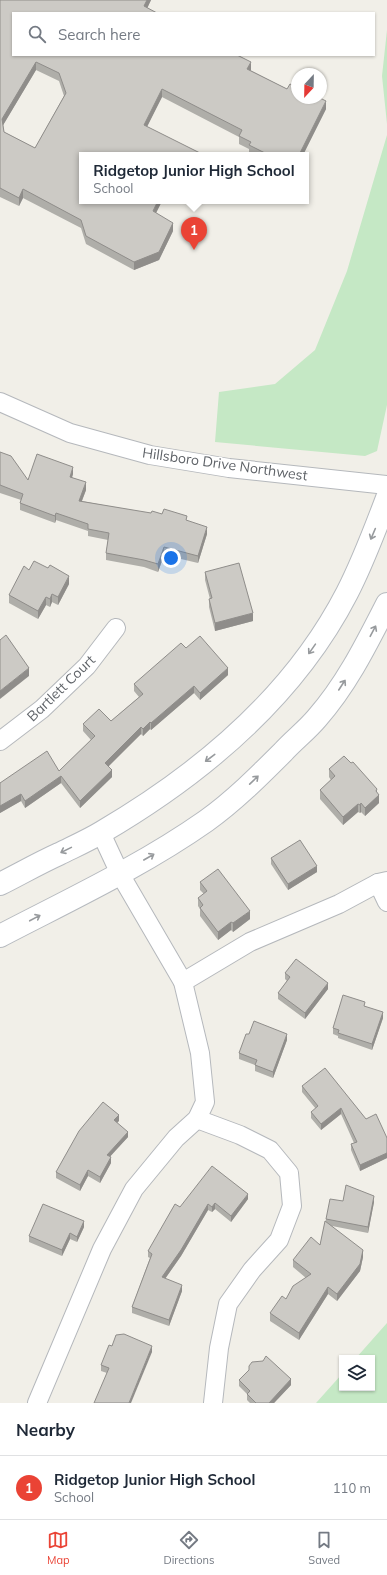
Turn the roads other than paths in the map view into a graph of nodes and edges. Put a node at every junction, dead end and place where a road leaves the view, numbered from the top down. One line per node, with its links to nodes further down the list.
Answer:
1 (0, 402): 2 (street, Hillsboro Drive Northwest)
2 (387, 485)
3 (387, 498): 7 (main road, one-way to 7)
4 (387, 604): 8 (main road, one-way to 4)
5 (116, 628): 6 (street, Bartlett Court)
6 (0, 741)
7 (101, 833): 8 (street); 10 (main road, one-way to 10)
8 (120, 874): 12 (main road, one-way to 8); 13 (street)
9 (382, 882): 11 (street); 13 (street)
10 (0, 884)
11 (387, 902)
12 (0, 936)
13 (184, 982): 14 (street)
14 (197, 1118): 15 (street); 16 (street)
15 (37, 1403)
16 (213, 1403)

